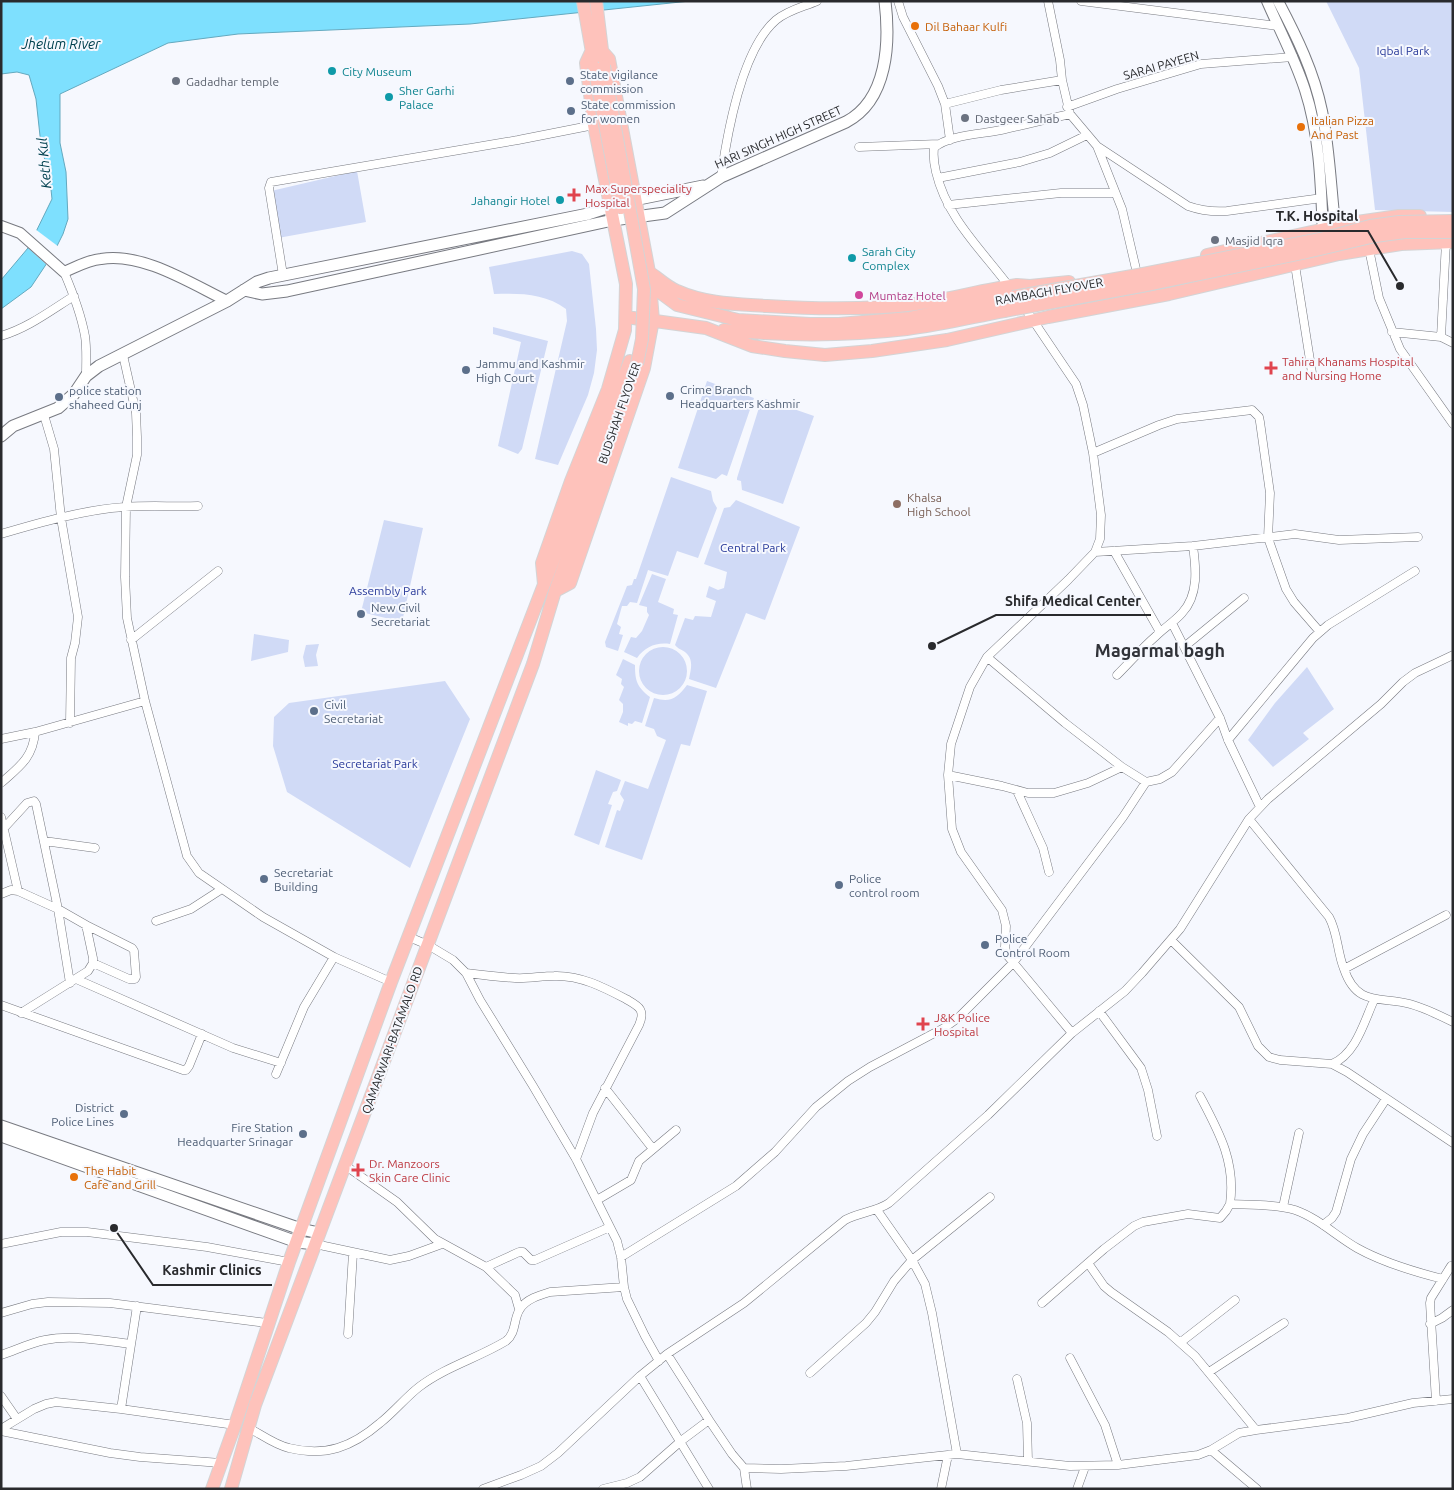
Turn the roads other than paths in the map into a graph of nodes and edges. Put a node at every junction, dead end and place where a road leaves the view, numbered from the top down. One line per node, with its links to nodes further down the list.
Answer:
1 (583, 1): 11 (main road)
2 (596, 1): 11 (main road)
3 (817, 1): 22 (street)
4 (884, 1): 22 (main road, HARI SINGH HIGH STREET)
5 (898, 1): 14 (street)
6 (1048, 1): 13 (street)
7 (1081, 1): 10 (street)
8 (1266, 1): 10 (street)
9 (1278, 1): 35 (street)
10 (1278, 26): 12 (street)
11 (597, 50): 16 (main road); 27 (main road); 77 (main road, BUDSHAH FLYOVER, bridge)
12 (1293, 57): 15 (street, SARAI PAYEEN); 26 (street)
13 (1062, 80): 14 (street); 15 (street)
14 (945, 104): 18 (street)
15 (1069, 110): 17 (street); 18 (street, SARAI PAYEEN)
16 (594, 124): 29 (main road); 43 (street)
17 (1087, 136): 20 (street); 23 (street)
18 (950, 140): 19 (street, SARAI PAYEEN)
19 (939, 144): 21 (street, SARAI PAYEEN); 23 (street)
20 (1097, 146): 25 (street); 26 (street)
21 (859, 147)
22 (721, 178): 24 (main road, HARI SINGH HIGH STREET)
23 (938, 178): 28 (street)
24 (708, 185): 27 (main road); 31 (main road)
25 (1115, 193): 28 (street); 42 (street)
26 (1322, 198): 35 (street)
27 (637, 200): 29 (main road); 31 (main road)
28 (948, 205): 45 (street)
29 (610, 206): 32 (main road); 43 (main road)
30 (1453, 216): 35 (main road)
31 (638, 217): 32 (main road); 44 (main road)
32 (613, 220): 46 (main road); 50 (main road)
33 (1453, 221): 53 (main road, RAMBAGH FLYOVER, bridge)
34 (1, 226): 41 (street)
35 (1329, 228): 38 (street); 39 (street); 42 (main road)
36 (1450, 239): 37 (main road); 54 (main road, RAMBAGH FLYOVER, bridge); 57 (street)
37 (1369, 249): 38 (main road); 55 (street)
38 (1339, 254): 39 (main road)
39 (1324, 258): 40 (main road)
40 (1295, 265): 52 (main road); 60 (street)
41 (62, 270): 47 (street); 48 (street)
42 (1136, 270): 45 (main road)
43 (283, 275): 46 (main road)
44 (649, 279): 49 (main road); 51 (main road); 53 (main road, RAMBAGH FLYOVER)
45 (1009, 286): 49 (main road); 52 (street)
46 (244, 290): 48 (main road)
47 (74, 296): 56 (street); 61 (street)
48 (226, 301): 59 (main road)
49 (724, 304): 53 (main road)
50 (626, 317): 51 (main road); 77 (main road)
51 (653, 320): 54 (main road); 77 (main road)
52 (1031, 320): 54 (main road); 65 (street)
53 (786, 323)
54 (706, 328)
55 (1392, 332): 57 (street); 63 (street)
56 (1, 336)
57 (1441, 337): 58 (street)
58 (1453, 343)
59 (123, 355): 61 (main road); 67 (street)
60 (1312, 373)
61 (86, 376): 62 (main road)
62 (44, 414): 64 (main road); 68 (street)
63 (1453, 424)
64 (1, 436)
65 (1093, 453): 71 (street); 74 (street)
66 (198, 506): 67 (street)
67 (126, 507): 68 (street); 82 (street)
68 (62, 518): 69 (street); 89 (street)
69 (1, 534)
70 (1418, 537): 71 (street)
71 (1268, 538): 72 (street); 81 (street)
72 (1193, 546): 73 (street); 79 (street)
73 (1114, 551): 74 (street); 80 (street)
74 (1095, 552): 85 (street)
75 (218, 571): 82 (street)
76 (1415, 571): 81 (street)
77 (550, 589): 112 (main road, QAMARWARI-BATAMALO RD); 114 (main road, QAMARWARI-BATAMALO RD)
78 (1244, 598): 83 (street)
79 (1172, 623): 80 (street); 83 (street)
80 (1160, 632): 86 (street)
81 (1320, 632): 92 (street)
82 (131, 640): 87 (street)
83 (1184, 647): 88 (street)
84 (1453, 655): 98 (street)
85 (987, 657): 93 (street); 94 (street)
86 (1117, 674)
87 (145, 701): 89 (street); 105 (street)
88 (1220, 718): 92 (street); 95 (street)
89 (70, 723): 90 (street)
90 (35, 732): 91 (street); 96 (street)
91 (1, 739)
92 (1228, 740): 98 (street)
93 (1122, 766): 95 (street); 97 (street)
94 (948, 775): 97 (street); 117 (street)
95 (1146, 782): 117 (street)
96 (1, 783)
97 (1017, 791): 104 (street)
98 (1260, 806): 100 (street)
99 (1, 817): 101 (street)
100 (1250, 819): 113 (street); 118 (street)
101 (4, 828): 102 (street); 106 (street)
102 (44, 841): 103 (street); 108 (street)
103 (95, 848)
104 (1048, 872)
105 (222, 889): 110 (street); 115 (street)
106 (18, 891): 107 (street); 108 (street)
107 (1, 894)
108 (58, 909): 111 (street); 120 (street)
109 (1446, 915): 118 (street)
110 (156, 921)
111 (86, 926): 116 (street); 116 (street)
112 (409, 936): 114 (street); 121 (main road, QAMARWARI-BATAMALO RD)
113 (1171, 940): 124 (street); 130 (street)
114 (428, 945): 119 (street); 143 (main road, QAMARWARI-BATAMALO RD)
115 (334, 957): 121 (street); 129 (street)
116 (93, 963): 120 (street)
117 (1013, 963): 127 (street); 157 (street)
118 (1344, 969): 122 (street)
119 (466, 973): 132 (street); 142 (street)
120 (73, 981): 125 (street); 128 (street)
121 (391, 982): 151 (main road, QAMARWARI-BATAMALO RD)
122 (1374, 1000): 126 (street); 130 (street)
123 (1, 1005): 125 (street)
124 (1099, 1011): 127 (street); 139 (street)
125 (21, 1013): 128 (street)
126 (1453, 1022)
127 (1072, 1033): 148 (street)
128 (202, 1034): 129 (street)
129 (281, 1064): 131 (street)
130 (1332, 1064): 134 (street)
131 (276, 1074)
132 (605, 1088): 141 (street); 142 (street)
133 (1200, 1096): 146 (street)
134 (1386, 1099): 140 (street); 149 (street)
135 (1, 1126): 151 (main road)
136 (676, 1130): 141 (street)
137 (1299, 1133): 147 (street)
138 (1, 1136): 153 (main road)
139 (1157, 1136)
140 (1453, 1143)
141 (653, 1149): 145 (street)
142 (576, 1159): 145 (street)
143 (346, 1166): 152 (main road, QAMARWARI-BATAMALO RD); 155 (street)
144 (990, 1197): 158 (street)
145 (597, 1200): 150 (street)
146 (1230, 1204): 147 (street); 160 (street)
147 (1283, 1208): 149 (street)
148 (877, 1210): 158 (street); 177 (street)
149 (1323, 1225): 163 (street)
150 (610, 1227): 157 (street); 162 (street)
151 (301, 1229): 152 (main road); 153 (main road, QAMARWARI-BATAMALO RD)
152 (317, 1239): 153 (main road); 156 (street); 192 (main road, QAMARWARI-BATAMALO RD)
153 (297, 1242): 159 (main road, QAMARWARI-BATAMALO RD)
154 (1, 1244): 159 (street)
155 (442, 1244): 156 (street); 162 (street)
156 (353, 1253): 174 (street)
157 (621, 1257): 164 (street)
158 (912, 1260): 182 (street); 197 (street)
159 (289, 1262): 171 (main road, QAMARWARI-BATAMALO RD)
160 (1088, 1263): 166 (street); 175 (street)
161 (1452, 1266): 163 (street)
162 (486, 1267): 168 (street)
163 (1443, 1279): 173 (street)
164 (624, 1287): 168 (street); 180 (street)
165 (1236, 1300): 175 (street)
166 (1042, 1303)
167 (137, 1306): 170 (street); 171 (street); 176 (street)
168 (519, 1310): 192 (street)
169 (1453, 1310): 173 (street)
170 (1, 1313)
171 (267, 1323): 191 (main road, QAMARWARI-BATAMALO RD)
172 (1284, 1323): 181 (street)
173 (1430, 1324): 187 (street)
174 (348, 1334)
175 (1181, 1342): 181 (street)
176 (131, 1344): 178 (street); 188 (street)
177 (667, 1354): 180 (street); 190 (street)
178 (1, 1355)
179 (1070, 1358): 201 (street)
180 (659, 1361): 183 (street)
181 (1209, 1372): 194 (street)
182 (810, 1373)
183 (640, 1376): 195 (street); 208 (street)
184 (1017, 1379): 199 (street)
185 (1, 1396): 189 (street)
186 (1453, 1399): 187 (street)
187 (1436, 1401): 194 (street)
188 (122, 1409): 189 (street); 191 (street)
189 (16, 1420): 193 (street)
190 (709, 1420): 195 (street); 203 (street)
191 (235, 1426): 200 (main road, QAMARWARI-BATAMALO RD)
192 (249, 1428): 207 (main road, QAMARWARI-BATAMALO RD)
193 (1, 1430): 200 (street)
194 (1256, 1430): 196 (street)
195 (681, 1441): 204 (street); 209 (street)
196 (1211, 1450): 201 (street); 205 (street)
197 (957, 1454): 198 (street); 199 (street)
198 (948, 1455): 203 (street); 211 (street)
199 (1028, 1461): 202 (street)
200 (221, 1462): 206 (main road)
201 (1118, 1465): 202 (street)
202 (1085, 1467): 212 (street)
203 (744, 1468): 210 (street)
204 (706, 1487)
205 (1254, 1488)
206 (212, 1489)
207 (231, 1489)
208 (483, 1489)
209 (603, 1489)
210 (747, 1489)
211 (942, 1489)
212 (1078, 1489)

